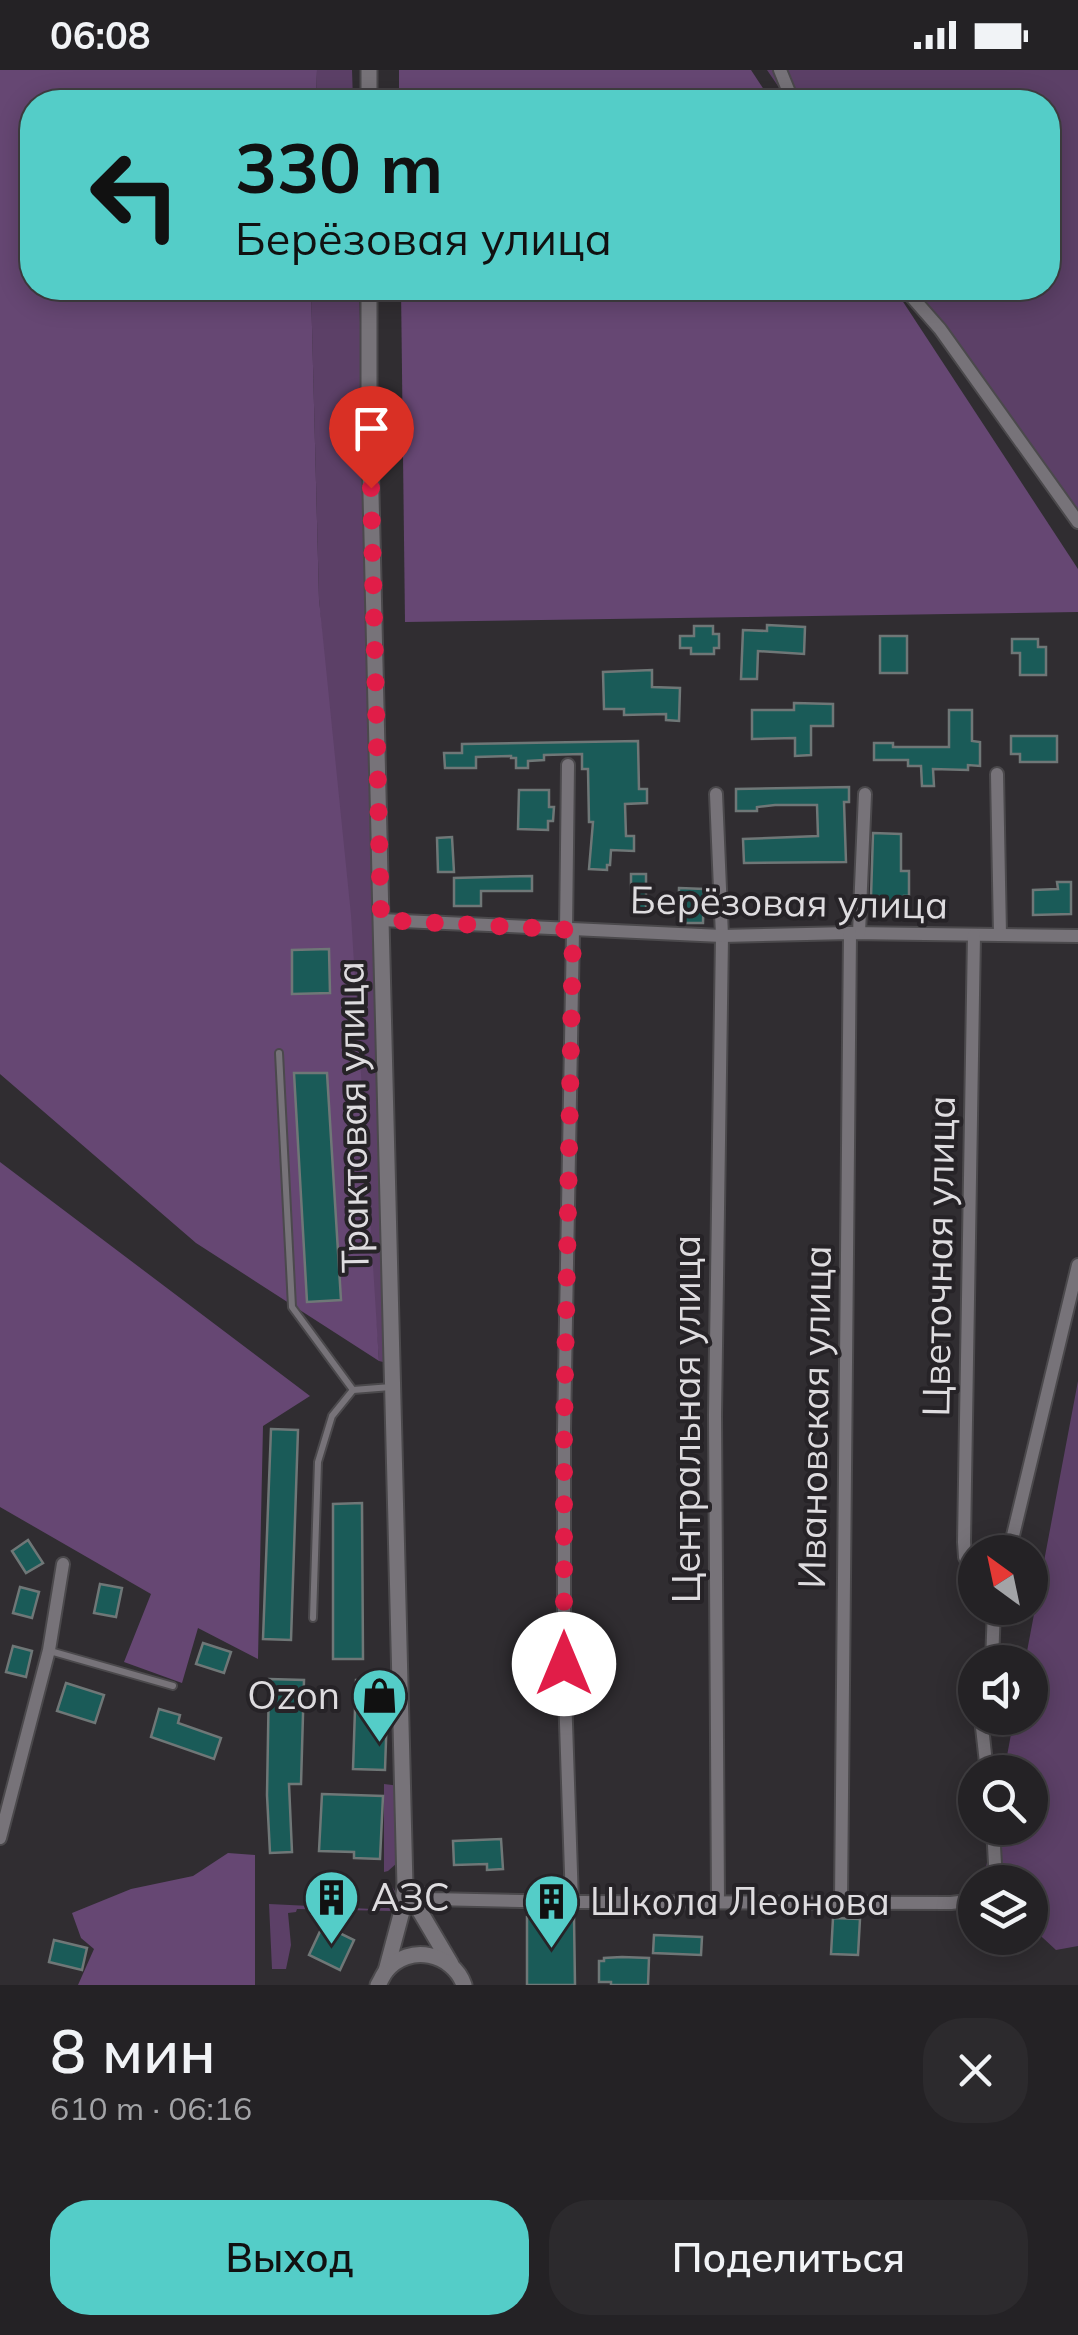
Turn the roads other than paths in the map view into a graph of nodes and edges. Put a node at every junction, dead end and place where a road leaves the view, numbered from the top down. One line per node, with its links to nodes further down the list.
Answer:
1 (369, 300): 8 (street, Трактовая улица)
2 (915, 300): 3 (street)
3 (1077, 518)
4 (568, 764): 9 (street)
5 (997, 774): 12 (street)
6 (716, 794): 13 (street, Центральная улица)
7 (865, 794): 10 (street, Ивановская улица)
8 (381, 920): 9 (street, Берёзовая улица); 17 (street, Трактовая улица)
9 (570, 930): 13 (street, Берёзовая улица); 29 (street)
10 (854, 933): 11 (street, Берёзовая улица); 13 (street, Берёзовая улица); 27 (street, Ивановская улица)
11 (974, 935): 12 (street, Берёзовая улица); 19 (street, Цветочная улица)
12 (1000, 935): 14 (street, Берёзовая улица)
13 (722, 936): 30 (street, Центральная улица)
14 (1078, 936)
15 (279, 1053): 18 (lane)
16 (1078, 1265): 20 (street)
17 (392, 1387): 18 (lane); 26 (street, Трактовая улица)
18 (354, 1390): 22 (lane)
19 (964, 1535)
20 (1013, 1535)
21 (63, 1564): 23 (street)
22 (312, 1618)
23 (49, 1650): 24 (lane); 25 (street)
24 (173, 1686)
25 (0, 1838)
26 (405, 1886): 29 (street); 31 (street, Трактовая улица); 32 (street, Трактовая улица)
27 (841, 1901): 28 (street); 30 (street)
28 (958, 1901)
29 (572, 1902): 30 (street)
30 (718, 1902)
31 (451, 1964): 32 (street); 33 (street, Трактовая улица)
32 (382, 1978)
33 (464, 1983)

